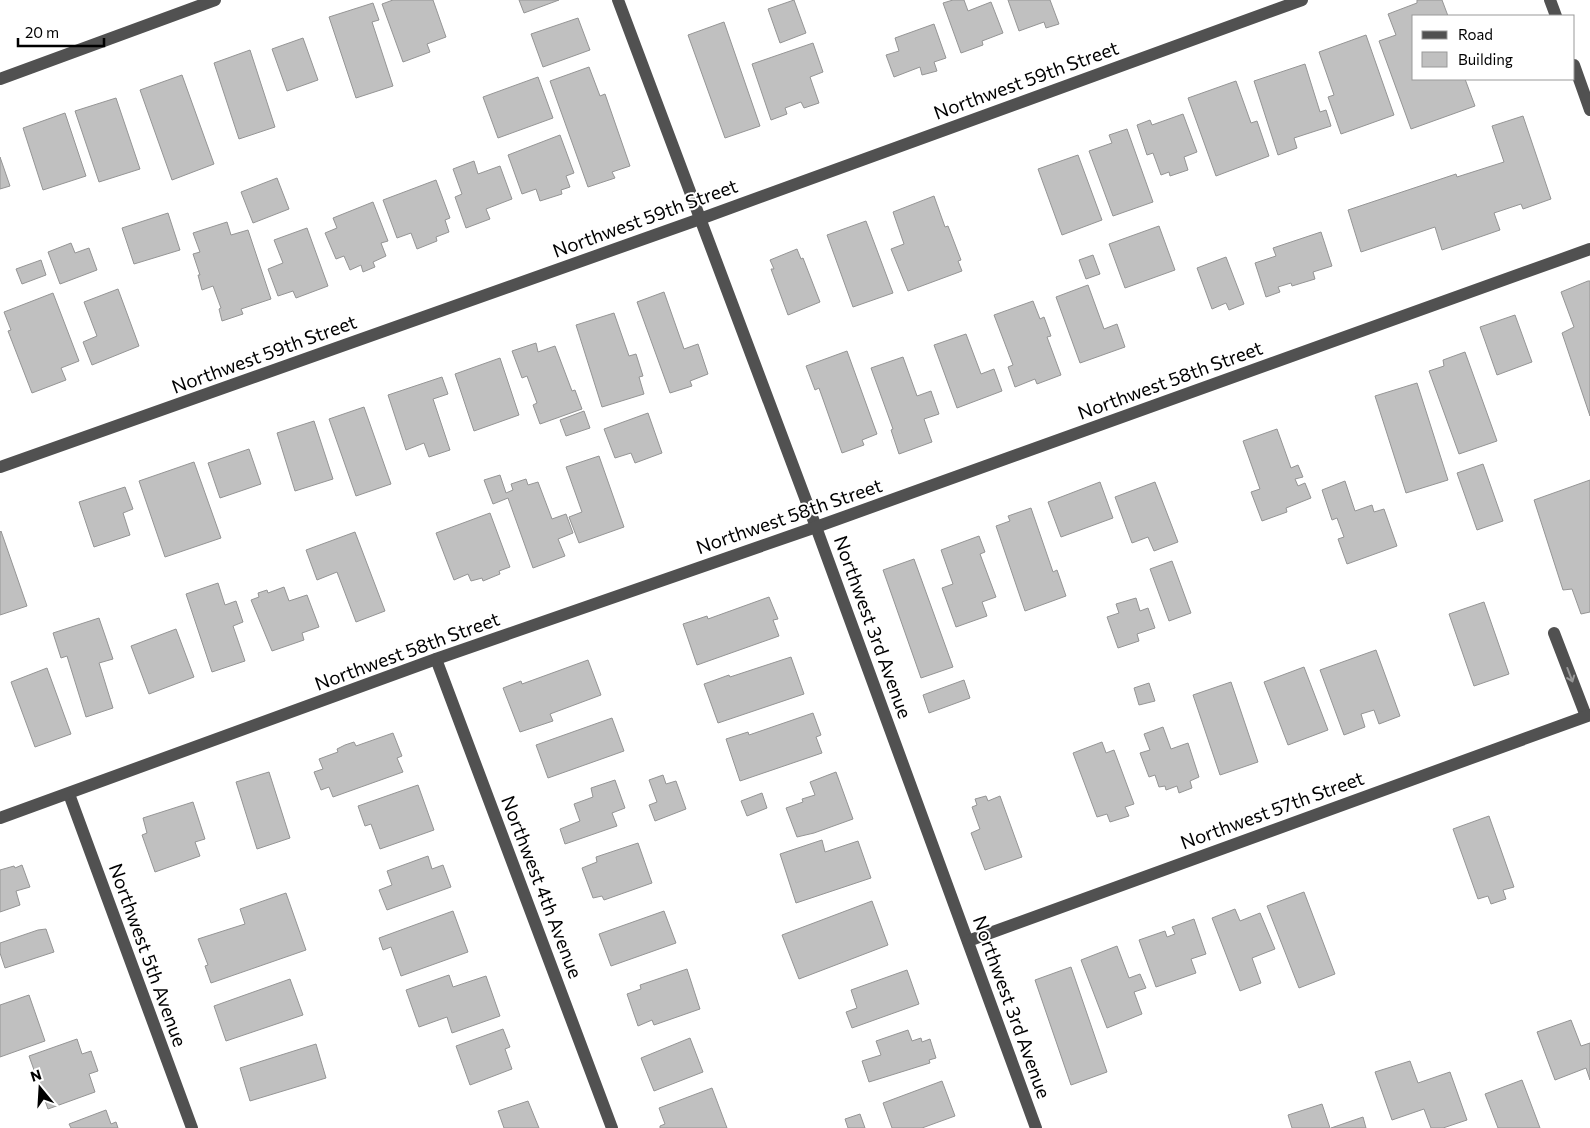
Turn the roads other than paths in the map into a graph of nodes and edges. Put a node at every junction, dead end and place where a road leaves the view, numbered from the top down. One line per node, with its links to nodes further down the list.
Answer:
1 (216, 0): 7 (street)
2 (618, 0): 9 (street, Northwest 3rd Avenue)
3 (1302, 0): 9 (street, Northwest 59th Street)
4 (1550, 0): 5 (street)
5 (1556, 15)
6 (1575, 68): 8 (street)
7 (0, 79)
8 (1590, 110)
9 (700, 219): 11 (street, Northwest 59th Street); 12 (street, Northwest 3rd Avenue)
10 (1590, 249): 12 (street, Northwest 58th Street)
11 (0, 467)
12 (816, 527): 14 (street, Northwest 58th Street); 18 (street, Northwest 3rd Avenue)
13 (1554, 633): 15 (street, one-way to 15)
14 (436, 659): 16 (street, Northwest 58th Street); 20 (street, Northwest 4th Avenue)
15 (1588, 715): 18 (street, Northwest 57th Street)
16 (69, 794): 17 (street, Northwest 58th Street); 19 (street, Northwest 5th Avenue)
17 (0, 818)
18 (968, 941): 21 (street, Northwest 3rd Avenue)
19 (192, 1128)
20 (612, 1128)
21 (1036, 1128)

